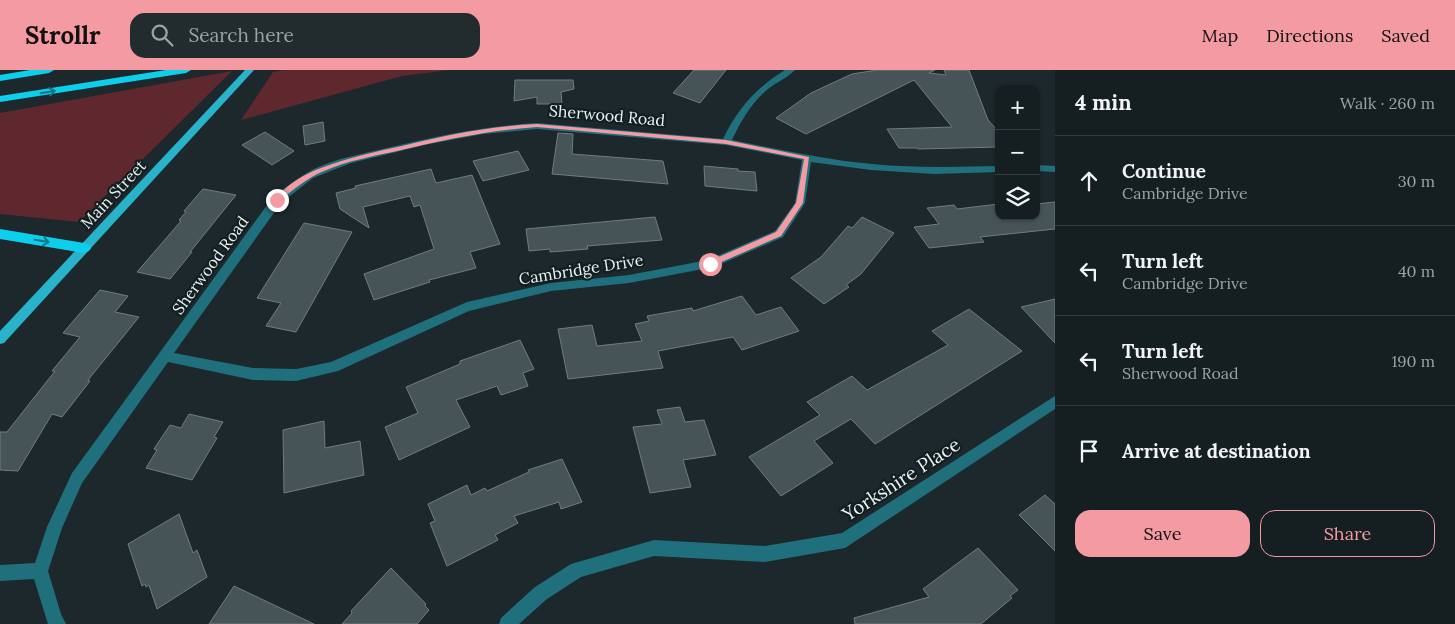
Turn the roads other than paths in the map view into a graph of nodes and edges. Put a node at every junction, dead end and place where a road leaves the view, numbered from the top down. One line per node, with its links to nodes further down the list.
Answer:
1 (49, 70): 5 (highway)
2 (186, 70): 6 (highway, one-way to 2)
3 (250, 70): 13 (main road, Main Street)
4 (791, 70): 7 (street)
5 (0, 78)
6 (0, 99)
7 (726, 142): 8 (street, Sherwood Road); 15 (street, Sherwood Road)
8 (807, 158): 10 (street, Sherwood Road); 15 (street, Cambridge Drive)
9 (1040, 168): 11 (street)
10 (995, 169)
11 (1055, 169)
12 (0, 234): 13 (highway, one-way to 13)
13 (84, 248): 14 (main road, Main Street)
14 (0, 339)
15 (165, 356): 17 (street, Sherwood Road)
16 (1055, 402): 20 (street, Yorkshire Place)
17 (40, 571): 18 (street); 19 (street)
18 (0, 573)
19 (58, 624)
20 (507, 624)

